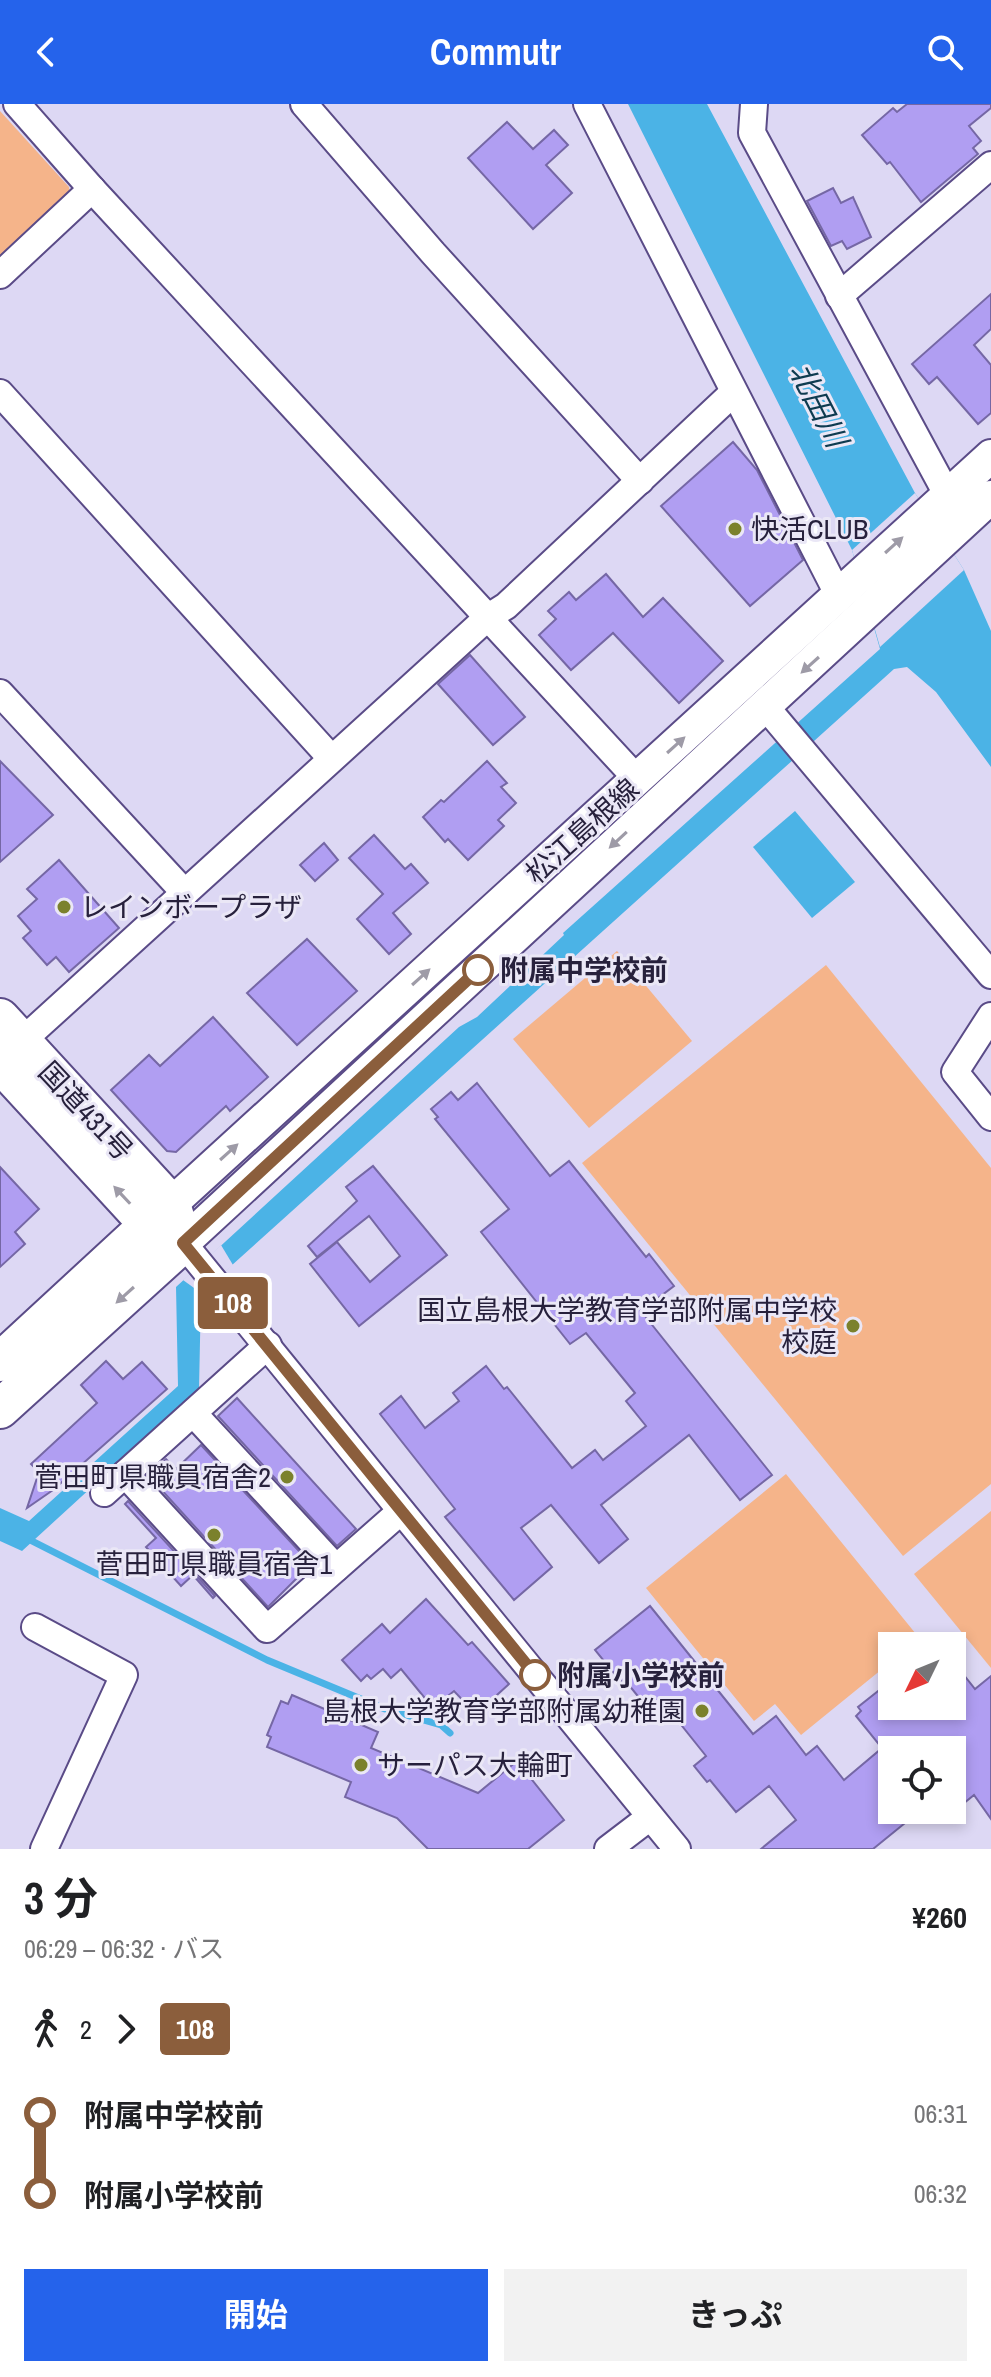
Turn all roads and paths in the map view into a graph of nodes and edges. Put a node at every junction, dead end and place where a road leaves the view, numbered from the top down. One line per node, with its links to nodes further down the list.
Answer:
1 (587, 104): 10 (street)
2 (754, 104): 8 (street)
3 (314, 107): 12 (street)
4 (32, 109): 6 (street)
5 (991, 165): 8 (street)
6 (92, 189): 7 (street); 16 (street)
7 (0, 275)
8 (839, 296): 14 (street)
9 (0, 393): 19 (street)
10 (733, 393): 12 (street); 15 (street)
11 (991, 456): 14 (main road, 松江島根線)
12 (640, 481): 16 (street)
13 (991, 497): 14 (main road, 松江島根線)
14 (945, 512): 15 (main road, 松江島根線, one-way to 14); 18 (main road, 松江島根線, one-way to 18)
15 (845, 590): 20 (main road, 松江島根線, one-way to 15)
16 (487, 618): 19 (street); 20 (street)
17 (0, 693): 21 (street)
18 (765, 706): 22 (street); 27 (main road, 松江島根線, one-way to 27)
19 (331, 758): 21 (street)
20 (638, 780): 26 (main road, 松江島根線, one-way to 20)
21 (185, 893): 24 (street)
22 (991, 975)
23 (991, 1016): 25 (street)
24 (7, 1041): 26 (highway, 国道431号); 26 (highway, 国道431号, one-way to 24)
25 (991, 1117)
26 (160, 1214): 27 (highway, 国道431号); 29 (highway)
27 (183, 1243): 28 (street); 30 (highway, one-way to 30)
28 (268, 1345): 31 (street); 34 (street)
29 (0, 1362)
30 (0, 1409)
31 (193, 1413): 32 (street); 35 (street)
32 (125, 1474): 33 (street); 35 (street)
33 (104, 1493)
34 (401, 1511): 35 (street); 37 (street)
35 (336, 1568)
36 (35, 1627): 38 (street)
37 (650, 1817): 39 (street); 40 (street)
38 (44, 1849)
39 (608, 1849)
40 (677, 1849)

